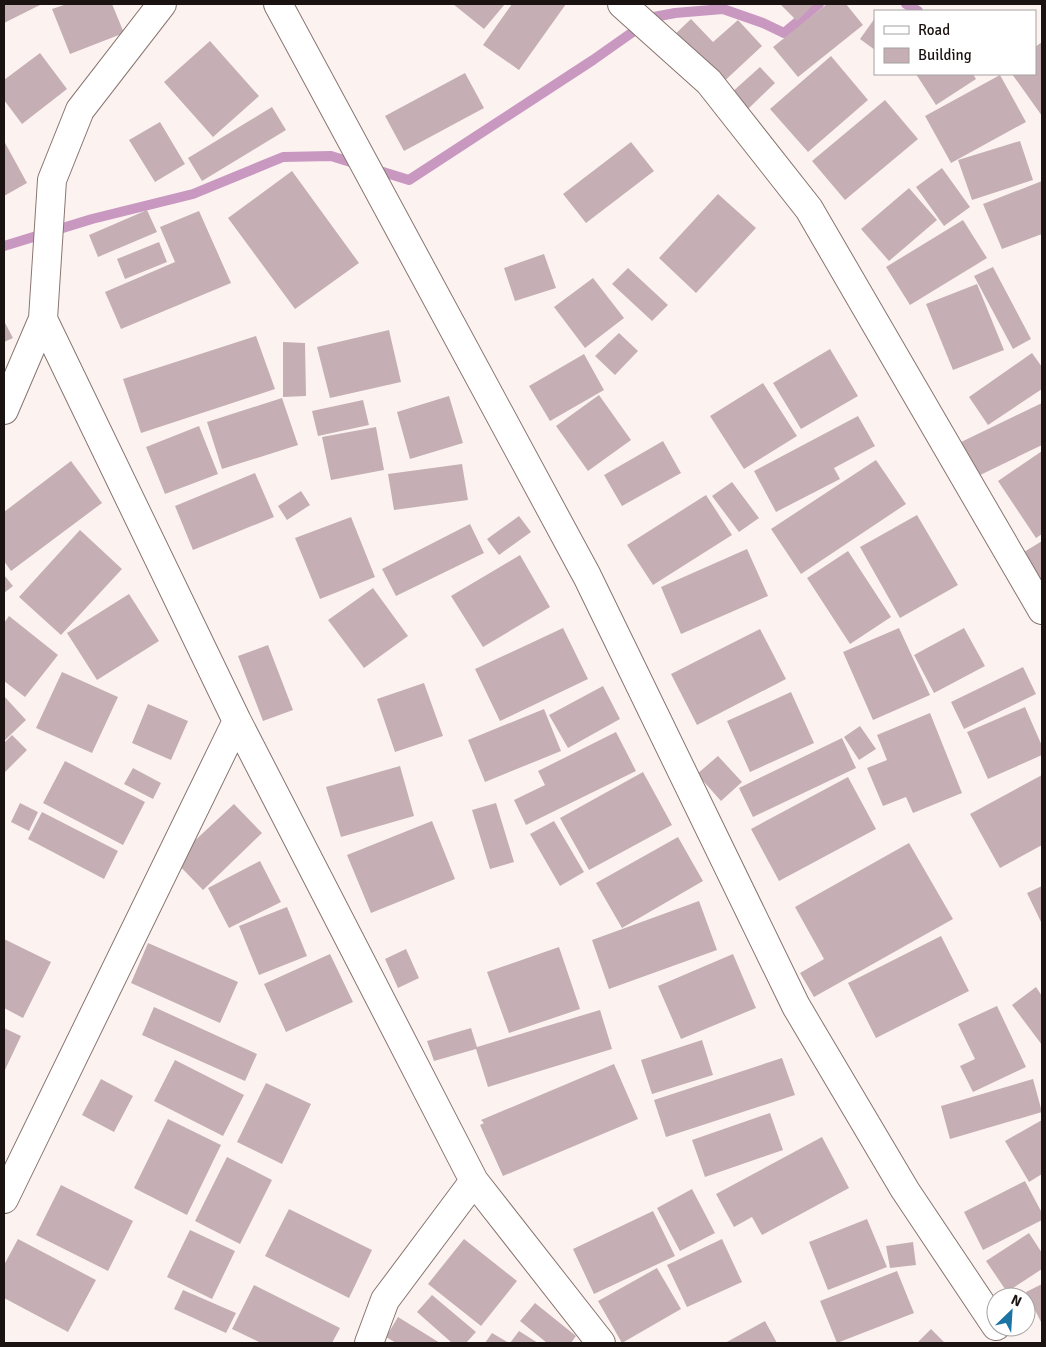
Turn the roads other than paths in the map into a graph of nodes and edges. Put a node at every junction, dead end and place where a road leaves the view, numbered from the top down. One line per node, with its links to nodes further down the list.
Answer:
1 (162, 4): 4 (street)
2 (278, 4): 10 (street)
3 (622, 4): 6 (street)
4 (44, 319): 5 (street); 7 (street)
5 (4, 410)
6 (1042, 610)
7 (238, 720): 8 (street); 9 (street)
8 (474, 1181): 11 (street); 12 (street)
9 (4, 1199)
10 (986, 1312)
11 (369, 1343)
12 (601, 1343)

